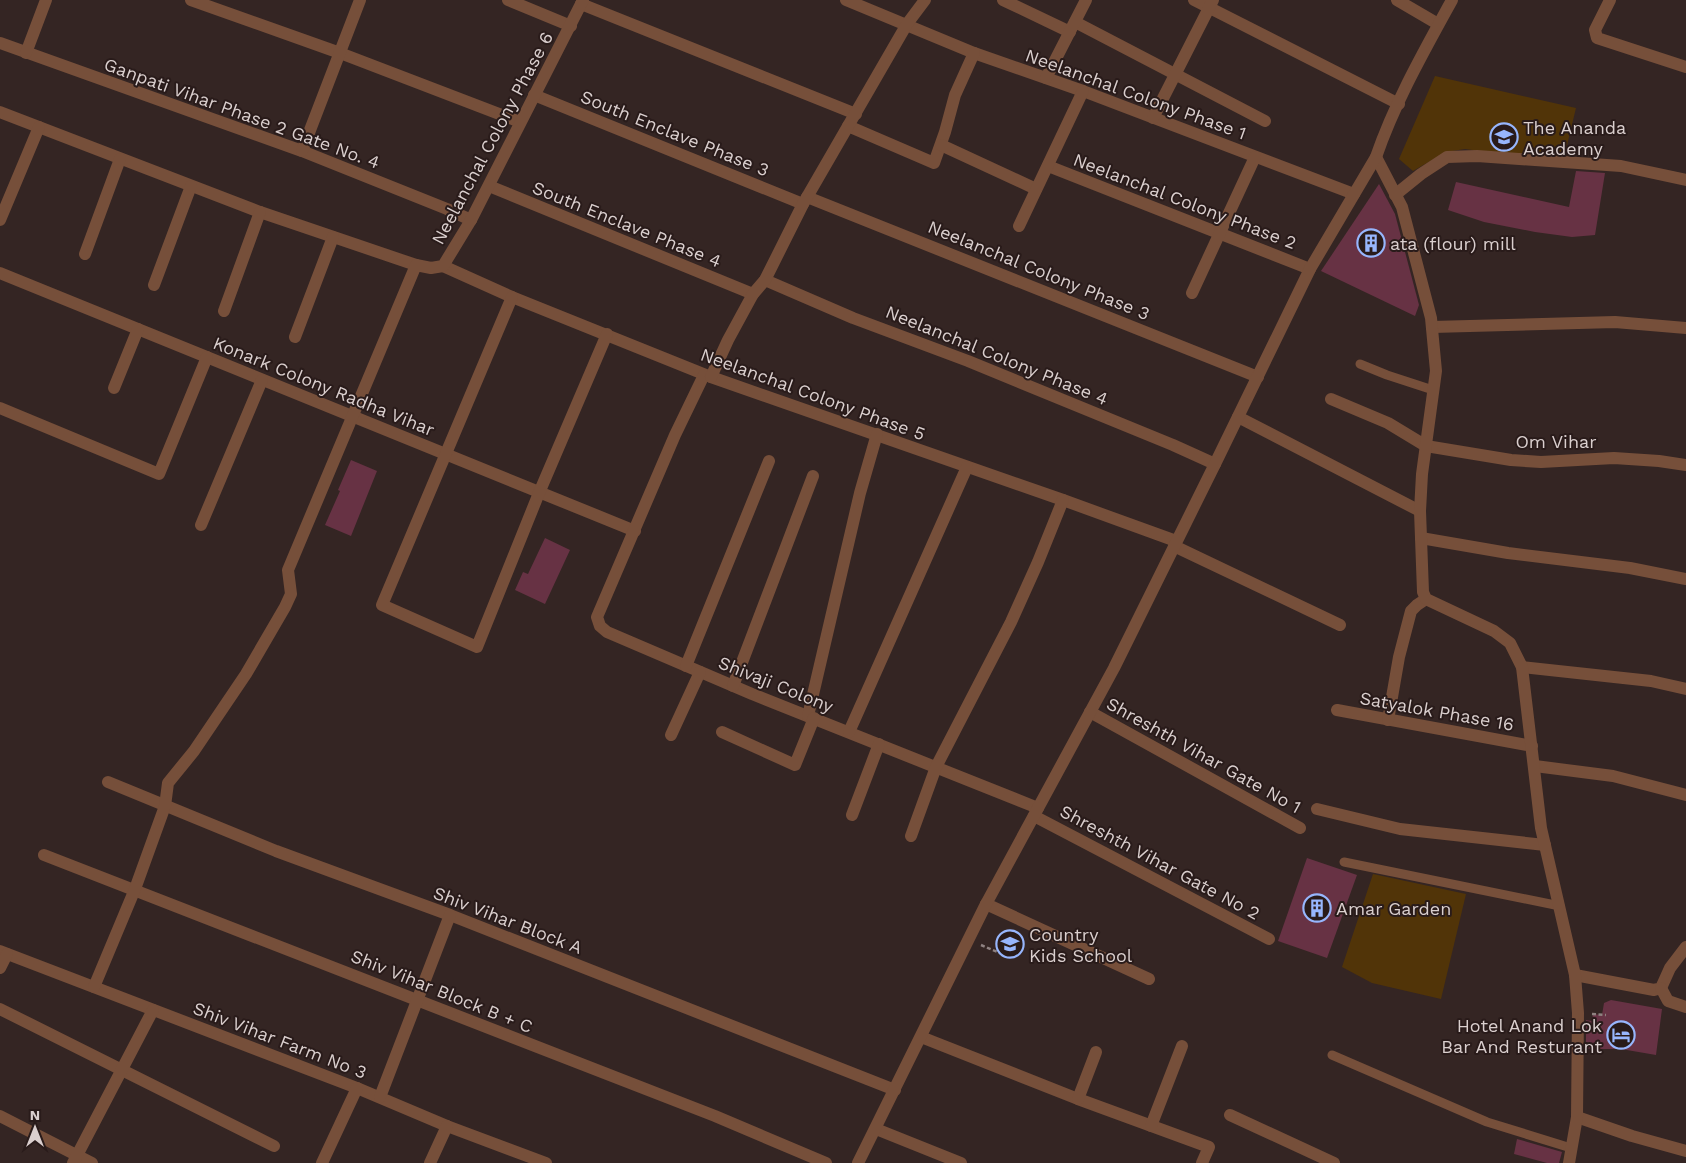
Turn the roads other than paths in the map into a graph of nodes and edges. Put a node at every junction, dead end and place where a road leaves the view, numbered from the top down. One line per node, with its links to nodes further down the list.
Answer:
1 (46, 0): 20 (street)
2 (192, 0): 21 (street)
3 (360, 0): 21 (street)
4 (508, 0): 17 (street)
5 (846, 0): 15 (street, Neelanchal Colony Phase 1)
6 (925, 0): 15 (street, Shivaji Colony)
7 (1003, 0): 18 (street)
8 (1086, 0): 18 (street)
9 (1194, 0): 14 (street)
10 (1397, 0): 16 (street)
11 (1452, 0): 16 (street)
12 (1610, 0): 23 (street)
13 (582, 2): 17 (street, Neelanchal Colony Phase 6); 30 (street)
14 (1211, 4): 24 (street); 28 (street)
15 (907, 24): 22 (street, Neelanchal Colony Phase 1); 30 (street, Shivaji Colony)
16 (1438, 24): 28 (street)
17 (571, 26): 27 (street, Neelanchal Colony Phase 6)
18 (1072, 27): 24 (street); 25 (street)
19 (0, 43): 20 (street, Ganpati Vihar Phase 2 Gate No. 4)
20 (26, 53): 37 (street, Ganpati Vihar Phase 2 Gate No. 4)
21 (340, 53): 33 (street); 37 (street)
22 (974, 53): 25 (street, Neelanchal Colony Phase 1); 36 (street)
23 (1686, 68)
24 (1176, 75): 31 (street); 32 (street)
25 (1046, 78): 26 (street, Neelanchal Colony Phase 1)
26 (1083, 91): 31 (street, Neelanchal Colony Phase 1); 41 (street)
27 (534, 95): 33 (street, Neelanchal Colony Phase 6); 48 (street, South Enclave Phase 3)
28 (1398, 104): 39 (street)
29 (0, 112): 35 (street, Neelanchal Colony Phase 6)
30 (856, 114): 34 (street, Shivaji Colony)
31 (1153, 118): 38 (street, Neelanchal Colony Phase 1)
32 (1265, 121)
33 (520, 122): 44 (street, Neelanchal Colony Phase 6)
34 (848, 126): 36 (street); 48 (street, Shivaji Colony)
35 (39, 127): 40 (street, Neelanchal Colony Phase 6); 50 (street)
36 (941, 145): 45 (street)
37 (302, 151): 51 (street, Ganpati Vihar Phase 2 Gate No. 4)
38 (1255, 157): 46 (street, Neelanchal Colony Phase 1); 53 (street)
39 (1376, 157): 46 (street); 47 (street)
40 (120, 159): 43 (street, Neelanchal Colony Phase 6); 55 (street)
41 (1048, 166): 45 (street); 53 (street, Neelanchal Colony Phase 2)
42 (1686, 180): 47 (street)
43 (191, 186): 49 (street, Neelanchal Colony Phase 6); 61 (street)
44 (488, 186): 51 (street, Neelanchal Colony Phase 6); 63 (street, South Enclave Phase 4)
45 (1036, 188): 52 (street)
46 (1354, 194): 58 (street)
47 (1395, 194): 66 (street)
48 (805, 200): 60 (street, Shivaji Colony); 74 (street, Neelanchal Colony Phase 3)
49 (260, 212): 54 (street, Neelanchal Colony Phase 6); 65 (street)
50 (0, 220)
51 (471, 220): 57 (street, Neelanchal Colony Phase 6)
52 (1019, 226)
53 (1220, 234): 58 (street, Neelanchal Colony Phase 2); 62 (street)
54 (333, 237): 56 (street, Neelanchal Colony Phase 6); 70 (street)
55 (85, 254)
56 (416, 265): 57 (street, Neelanchal Colony Phase 6); 80 (street)
57 (444, 266): 64 (street, Neelanchal Colony Phase 5)
58 (1310, 269): 74 (street)
59 (0, 273): 68 (street, Konark Colony Radha Vihar)
60 (765, 280): 63 (street, Shivaji Colony); 86 (street, Neelanchal Colony Phase 4)
61 (154, 285)
62 (1192, 293)
63 (753, 294): 73 (street, Shivaji Colony)
64 (512, 297): 69 (street, Neelanchal Colony Phase 5); 84 (street)
65 (224, 311)
66 (1432, 328): 67 (street); 77 (street)
67 (1686, 328)
68 (138, 329): 71 (street, Konark Colony Radha Vihar); 76 (street)
69 (607, 334): 73 (street, Neelanchal Colony Phase 5); 90 (street)
70 (294, 337)
71 (207, 357): 75 (street, Konark Colony Radha Vihar); 79 (street)
72 (1360, 364): 77 (lane)
73 (708, 376): 82 (street, Neelanchal Colony Phase 5); 94 (street, Shivaji Colony)
74 (1258, 376): 81 (street)
75 (262, 380): 80 (street, Konark Colony Radha Vihar); 93 (street)
76 (114, 388)
77 (1434, 390): 83 (street)
78 (1331, 399): 83 (street)
79 (0, 408)
80 (352, 416): 84 (street, Konark Colony Radha Vihar); 118 (street)
81 (1238, 417): 86 (street); 92 (street)
82 (877, 434): 88 (street, Neelanchal Colony Phase 5); 107 (street)
83 (1426, 446): 87 (street, Om Vihar); 92 (street)
84 (446, 455): 90 (street, Konark Colony Radha Vihar); 90 (street)
85 (769, 461): 100 (street)
86 (1216, 464): 96 (street)
87 (1686, 465)
88 (967, 467): 91 (street, Neelanchal Colony Phase 5); 110 (street)
89 (813, 476): 103 (street)
90 (539, 493): 94 (street, Konark Colony Radha Vihar)
91 (1063, 500): 96 (street, Neelanchal Colony Phase 5); 115 (street)
92 (1420, 511): 95 (street)
93 (201, 525)
94 (635, 531): 100 (street, Shivaji Colony)
95 (1421, 538): 97 (street); 98 (street)
96 (1175, 544): 99 (street, Neelanchal Colony Phase 5); 106 (street)
97 (1686, 579)
98 (1426, 599): 101 (street); 108 (street)
99 (1340, 625)
100 (686, 666): 102 (street, Shivaji Colony)
101 (1522, 667): 104 (street); 113 (street)
102 (700, 672): 103 (street, Shivaji Colony); 111 (street)
103 (733, 686): 107 (street, Shivaji Colony)
104 (1686, 689)
105 (1336, 710): 108 (street, Satyalok Phase 16)
106 (1090, 712): 120 (street); 122 (street, Shreshth Vihar Gate No 1)
107 (811, 717): 109 (street); 110 (street, Shivaji Colony)
108 (1388, 720): 113 (street, Satyalok Phase 16)
109 (722, 732)
110 (850, 732): 112 (street, Shivaji Colony)
111 (671, 735)
112 (879, 744): 115 (street, Shivaji Colony); 121 (street)
113 (1532, 746): 114 (street)
114 (1535, 766): 117 (street); 124 (street)
115 (936, 767): 120 (street, Shivaji Colony); 123 (street)
116 (108, 782): 118 (street, Shiv Vihar Block A)
117 (1686, 795)
118 (165, 806): 127 (street); 130 (street, Shiv Vihar Block A)
119 (1317, 809): 124 (street)
120 (1036, 812): 128 (street); 131 (street, Shreshth Vihar Gate No 2)
121 (852, 815)
122 (1300, 828)
123 (910, 836)
124 (1545, 845): 129 (street)
125 (44, 855): 127 (street, Shiv Vihar Block B + C)
126 (1344, 862): 129 (lane)
127 (135, 889): 137 (street); 139 (street, Shiv Vihar Block B + C)
128 (986, 904): 136 (street); 143 (street)
129 (1560, 906): 135 (street)
130 (450, 915): 139 (street); 149 (street, Shiv Vihar Block A)
131 (1269, 939)
132 (1686, 947): 138 (street)
133 (4, 953): 134 (street); 137 (street, Shiv Vihar Farm No 3)
134 (0, 968)
135 (1575, 975): 138 (street); 154 (street)
136 (1149, 979)
137 (94, 987): 142 (street, Shiv Vihar Farm No 3)
138 (1662, 988): 140 (street)
139 (416, 1000): 150 (street); 167 (street, Shiv Vihar Block B + C)
140 (1686, 1007)
141 (0, 1009): 147 (street)
142 (153, 1010): 147 (street); 148 (street, Shiv Vihar Farm No 3)
143 (921, 1037): 149 (street); 151 (street)
144 (1182, 1046): 156 (street)
145 (1096, 1052): 151 (street)
146 (1332, 1055): 159 (lane)
147 (123, 1069): 158 (street); 161 (street)
148 (357, 1088): 150 (street, Shiv Vihar Farm No 3); 164 (street)
149 (895, 1090): 157 (street)
150 (380, 1097): 155 (street, Shiv Vihar Farm No 3)
151 (1078, 1099): 156 (street)
152 (1230, 1115): 171 (street)
153 (0, 1116): 161 (street)
154 (1577, 1117): 159 (street); 160 (street)
155 (447, 1126): 162 (street, Shiv Vihar Farm No 3); 165 (street)
156 (1151, 1126): 170 (street)
157 (876, 1128): 168 (street); 169 (street)
158 (274, 1146)
159 (1571, 1148): 172 (street)
160 (1686, 1150)
161 (75, 1159): 163 (street)
162 (532, 1160): 166 (street, Shiv Vihar Farm No 3)
163 (92, 1163)
164 (322, 1163)
165 (430, 1163)
166 (546, 1163)
167 (826, 1163)
168 (858, 1163)
169 (961, 1163)
170 (1202, 1163)
171 (1334, 1163)
172 (1569, 1163)

